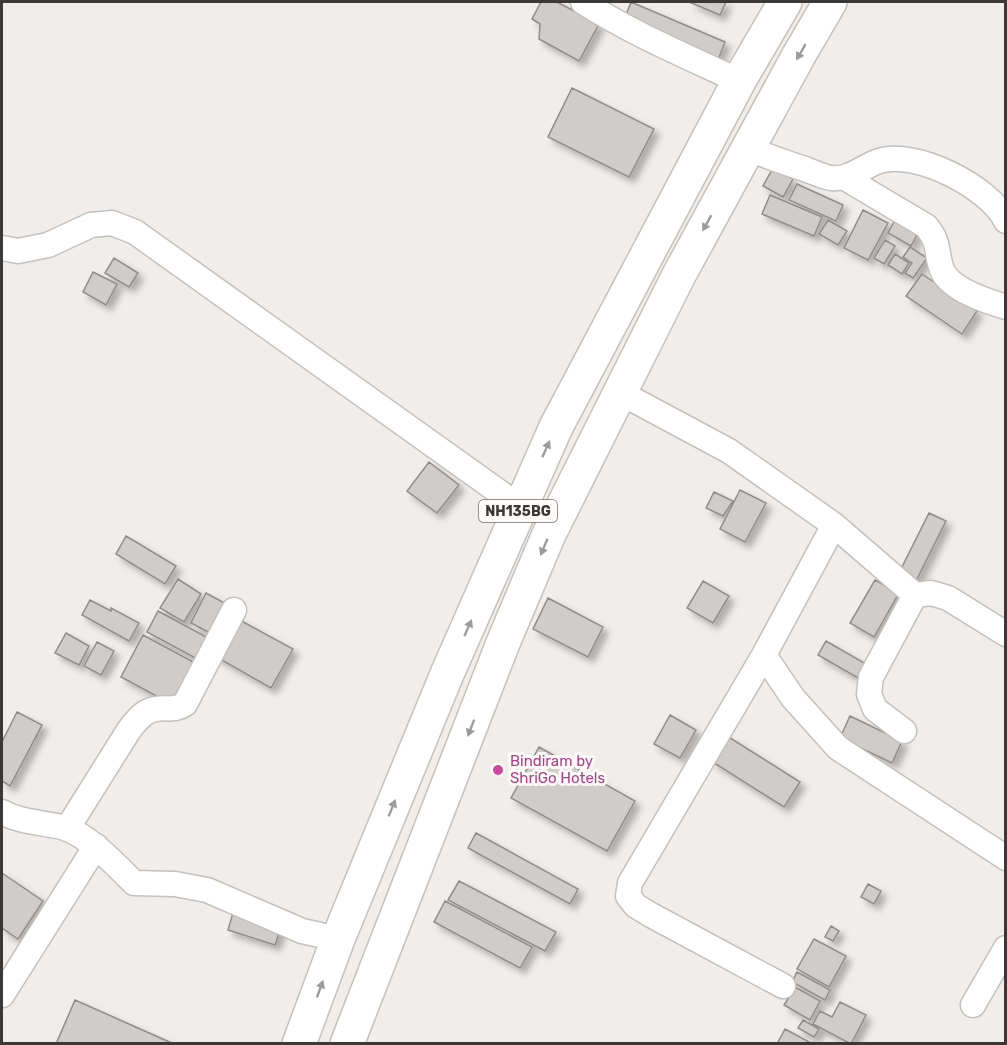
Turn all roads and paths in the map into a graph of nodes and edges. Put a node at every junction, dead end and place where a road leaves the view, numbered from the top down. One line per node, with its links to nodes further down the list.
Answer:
1 (583, 2): 4 (street)
2 (785, 2): 4 (highway, NH135BG)
3 (830, 2): 5 (highway, NH135BG, one-way to 5)
4 (739, 81): 11 (highway, NH135BG, one-way to 4)
5 (748, 149): 6 (street); 10 (highway, NH135BG, one-way to 10)
6 (845, 178): 7 (street); 9 (street)
7 (1005, 220)
8 (2, 248): 11 (street)
9 (1005, 307)
10 (619, 392): 12 (street); 28 (highway, NH135BG, one-way to 28)
11 (520, 507): 22 (highway, NH135BG, one-way to 11)
12 (834, 525): 13 (street); 16 (street)
13 (915, 595): 15 (street); 17 (street)
14 (234, 610): 19 (street)
15 (1005, 634)
16 (764, 655): 21 (street); 24 (street)
17 (904, 730)
18 (2, 812): 19 (street)
19 (67, 829): 20 (street)
20 (96, 846): 22 (street); 25 (street)
21 (1005, 858)
22 (338, 939): 27 (highway, NH135BG, one-way to 22)
23 (1005, 948): 26 (street)
24 (783, 986)
25 (2, 994)
26 (973, 1005)
27 (299, 1044)
28 (347, 1044)

